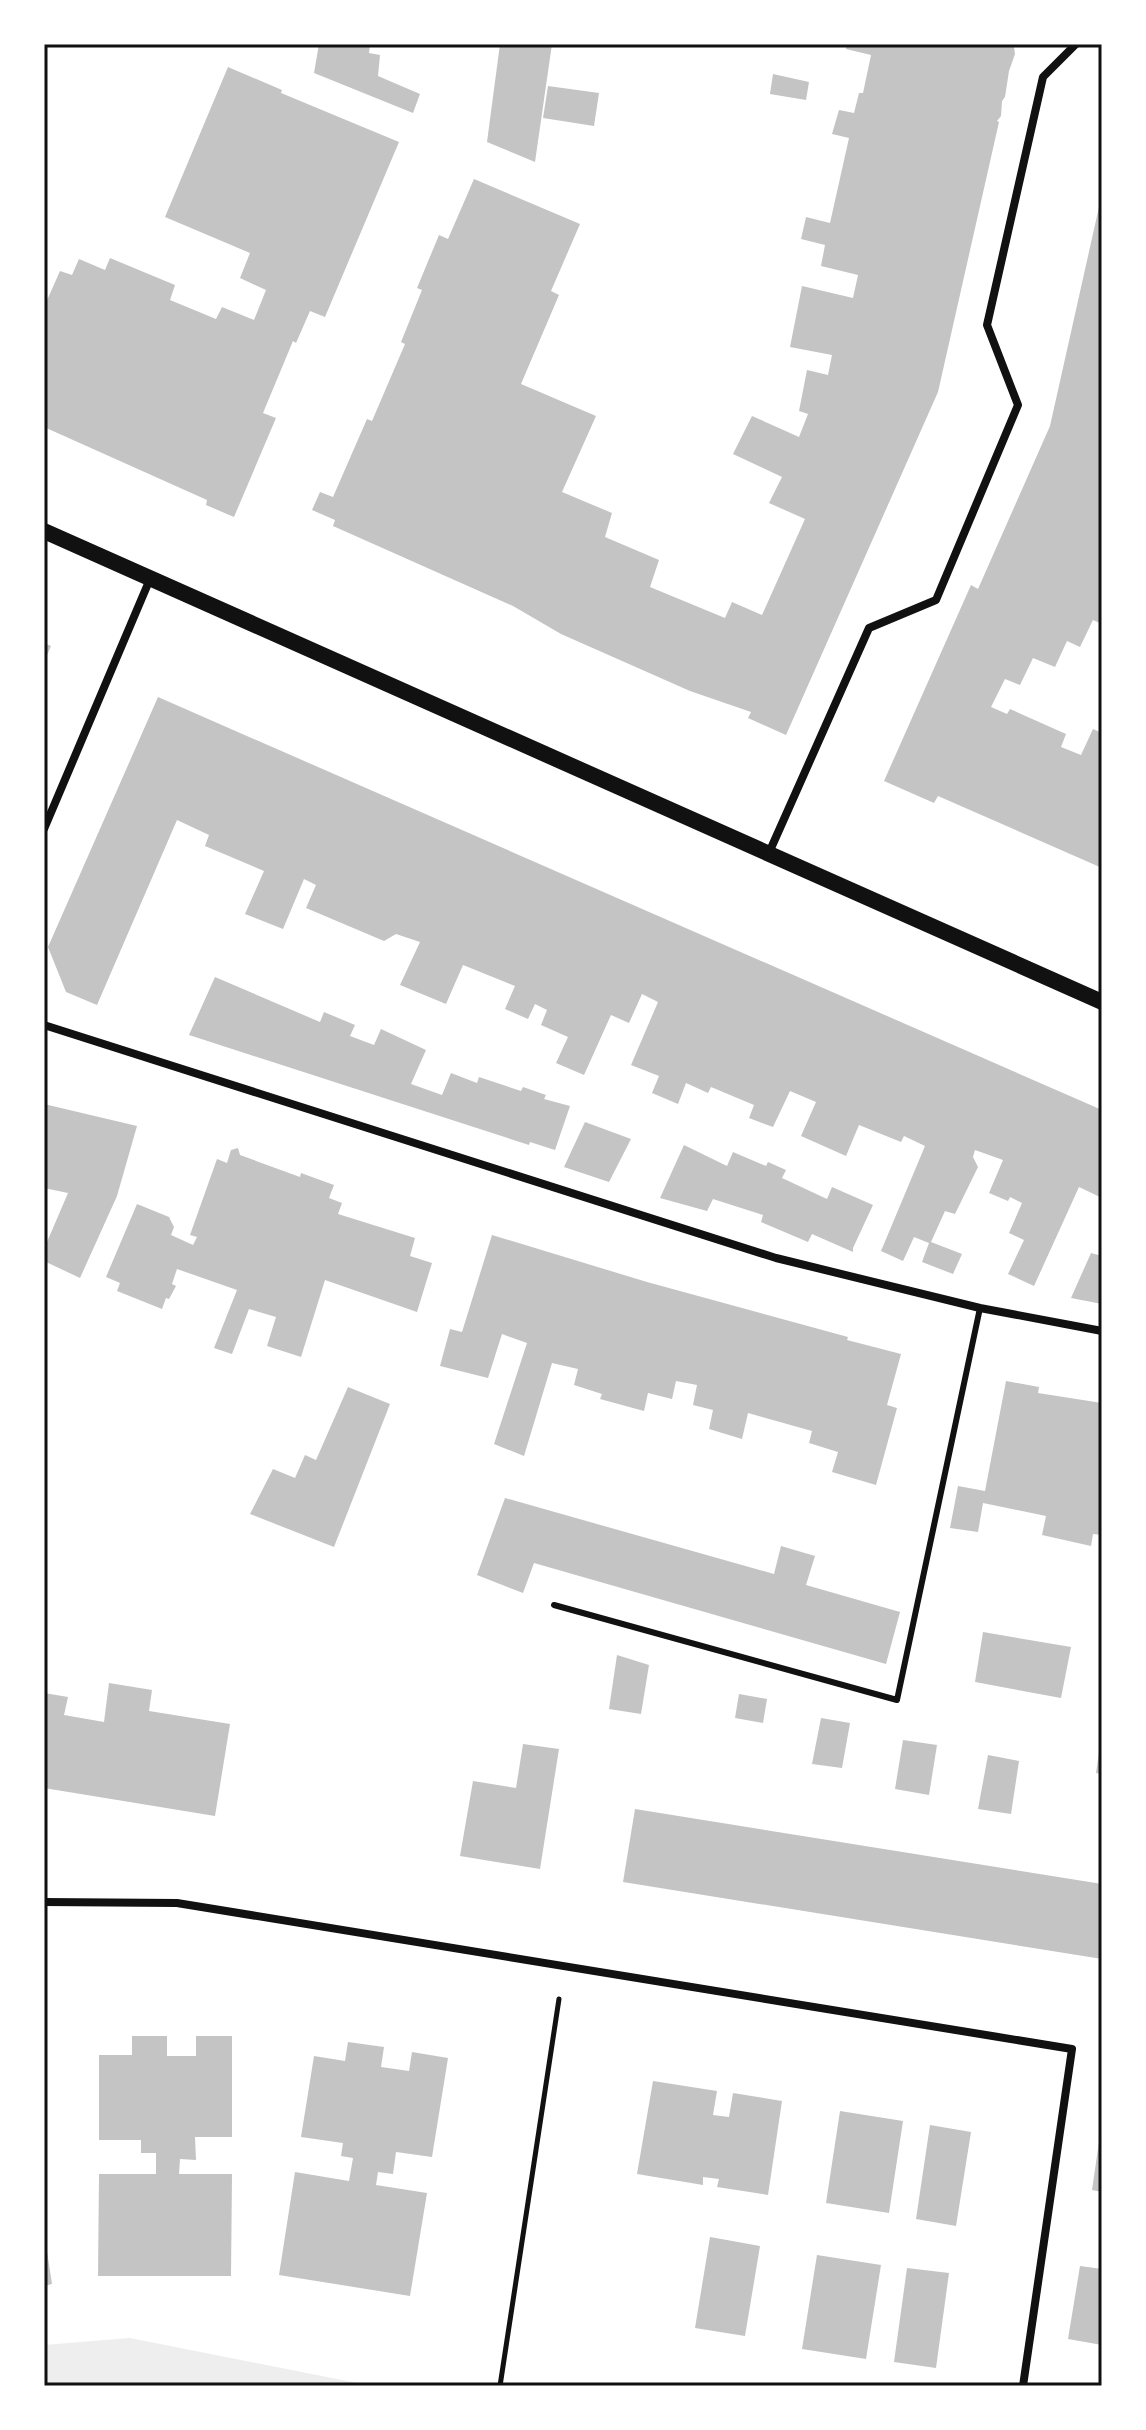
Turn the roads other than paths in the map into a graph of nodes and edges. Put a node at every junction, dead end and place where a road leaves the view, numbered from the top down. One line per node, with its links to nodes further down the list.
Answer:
1 (1076, 44): 5 (street)
2 (44, 531): 3 (main road)
3 (150, 579): 4 (street); 5 (main road)
4 (44, 829)
5 (768, 855): 6 (main road)
6 (1102, 1002)
7 (44, 1025): 8 (street)
8 (980, 1308): 9 (street); 10 (lane)
9 (1102, 1331)
10 (554, 1605)
11 (44, 1902): 12 (street)
12 (1023, 2386)

